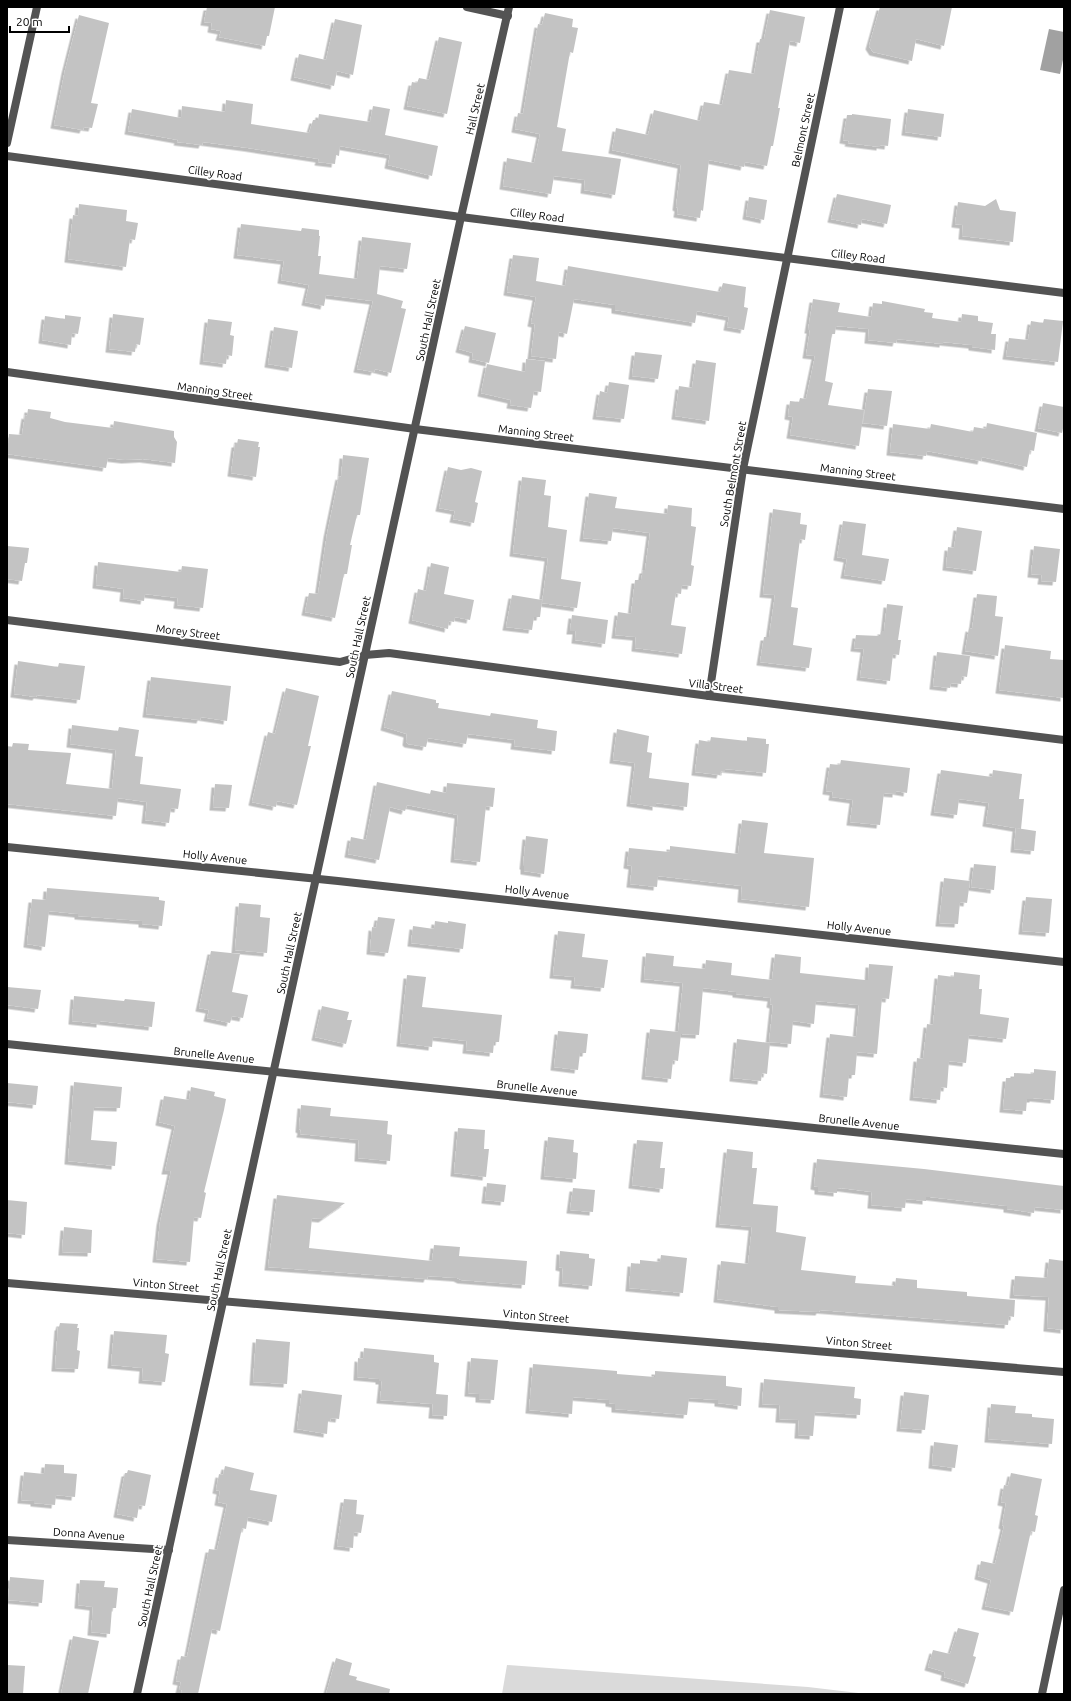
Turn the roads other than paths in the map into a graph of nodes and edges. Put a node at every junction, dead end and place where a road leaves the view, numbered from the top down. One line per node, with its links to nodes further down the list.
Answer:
1 (37, 7): 6 (street)
2 (467, 7): 5 (street)
3 (510, 7): 5 (street, Hall Street)
4 (840, 7): 9 (street, Belmont Street)
5 (508, 16): 8 (street, Hall Street)
6 (7, 143)
7 (7, 156): 8 (street, Cilley Road)
8 (461, 217): 9 (street, Cilley Road); 12 (street, South Hall Street)
9 (787, 258): 10 (street, Cilley Road); 13 (street, South Belmont Street)
10 (1064, 293)
11 (7, 372): 12 (street, Manning Street)
12 (415, 430): 13 (street, Manning Street); 16 (street, South Hall Street)
13 (743, 469): 14 (street, Manning Street); 17 (street, South Belmont Street)
14 (1064, 509)
15 (7, 620): 16 (street, Morey Street)
16 (365, 655): 17 (street, Villa Street); 20 (street, South Hall Street)
17 (710, 696): 18 (street, Villa Street)
18 (1064, 740)
19 (7, 847): 20 (street, Holly Avenue)
20 (316, 879): 21 (street, Holly Avenue); 23 (street, South Hall Street)
21 (1064, 962)
22 (7, 1044): 23 (street, Brunelle Avenue)
23 (274, 1072): 24 (street, Brunelle Avenue); 26 (street, South Hall Street)
24 (1064, 1154)
25 (7, 1283): 26 (street, Vinton Street)
26 (224, 1301): 27 (street, Vinton Street); 29 (street, South Hall Street)
27 (1064, 1372)
28 (7, 1540): 29 (street, Donna Avenue)
29 (169, 1550): 31 (street, South Hall Street)
30 (1064, 1590): 32 (street)
31 (137, 1694)
32 (1042, 1694)

